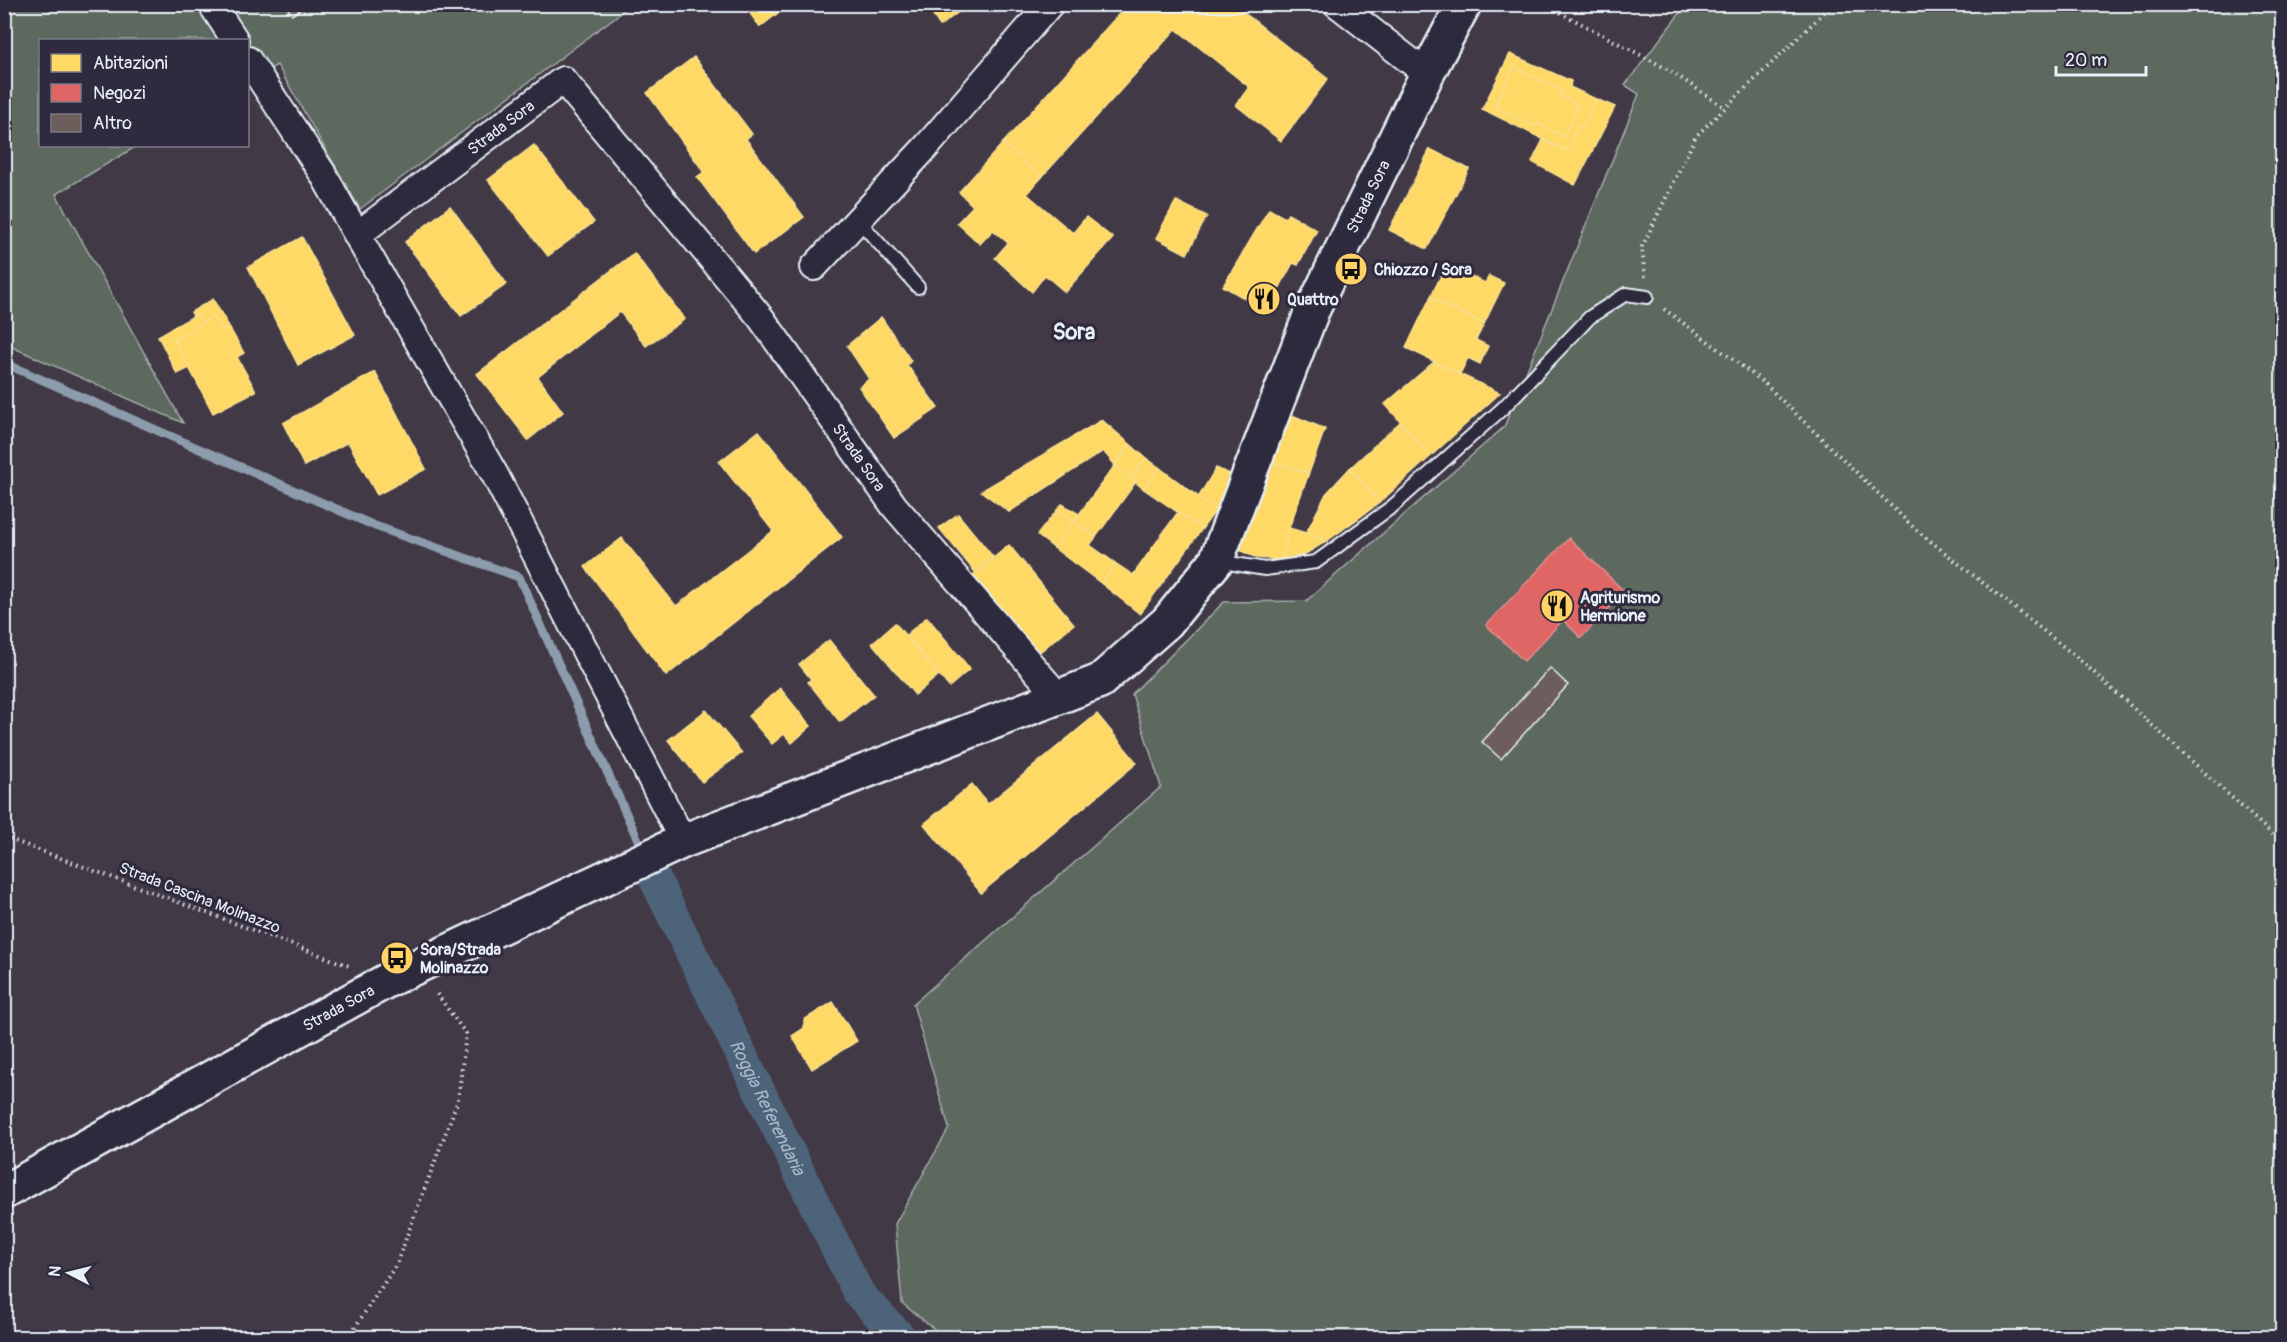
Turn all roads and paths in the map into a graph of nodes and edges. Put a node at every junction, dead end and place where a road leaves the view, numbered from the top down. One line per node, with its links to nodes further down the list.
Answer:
1 (1050, 4): 11 (street)
2 (1337, 4): 9 (street)
3 (1464, 4): 9 (street, Strada Sora)
4 (1544, 4): 10 (path)
5 (1833, 4): 10 (path)
6 (214, 8): 7 (street)
7 (234, 39)
8 (249, 62): 12 (street)
9 (1427, 74): 16 (street, Strada Sora)
10 (1725, 108): 15 (path)
11 (859, 221): 13 (street); 14 (lane)
12 (357, 235): 17 (street, Strada Sora); 19 (street)
13 (814, 267)
14 (918, 287)
15 (1647, 297): 16 (lane); 20 (path)
16 (1216, 561): 17 (street, Strada Sora)
17 (1058, 696): 19 (street, Strada Sora)
18 (4, 837): 21 (path, Strada Cascina Molinazzo)
19 (683, 841): 21 (street, Strada Sora)
20 (2283, 843)
21 (388, 981): 22 (street, Strada Sora); 23 (path, Strada Cascina Molinazzo)
22 (4, 1192)
23 (348, 1338)

